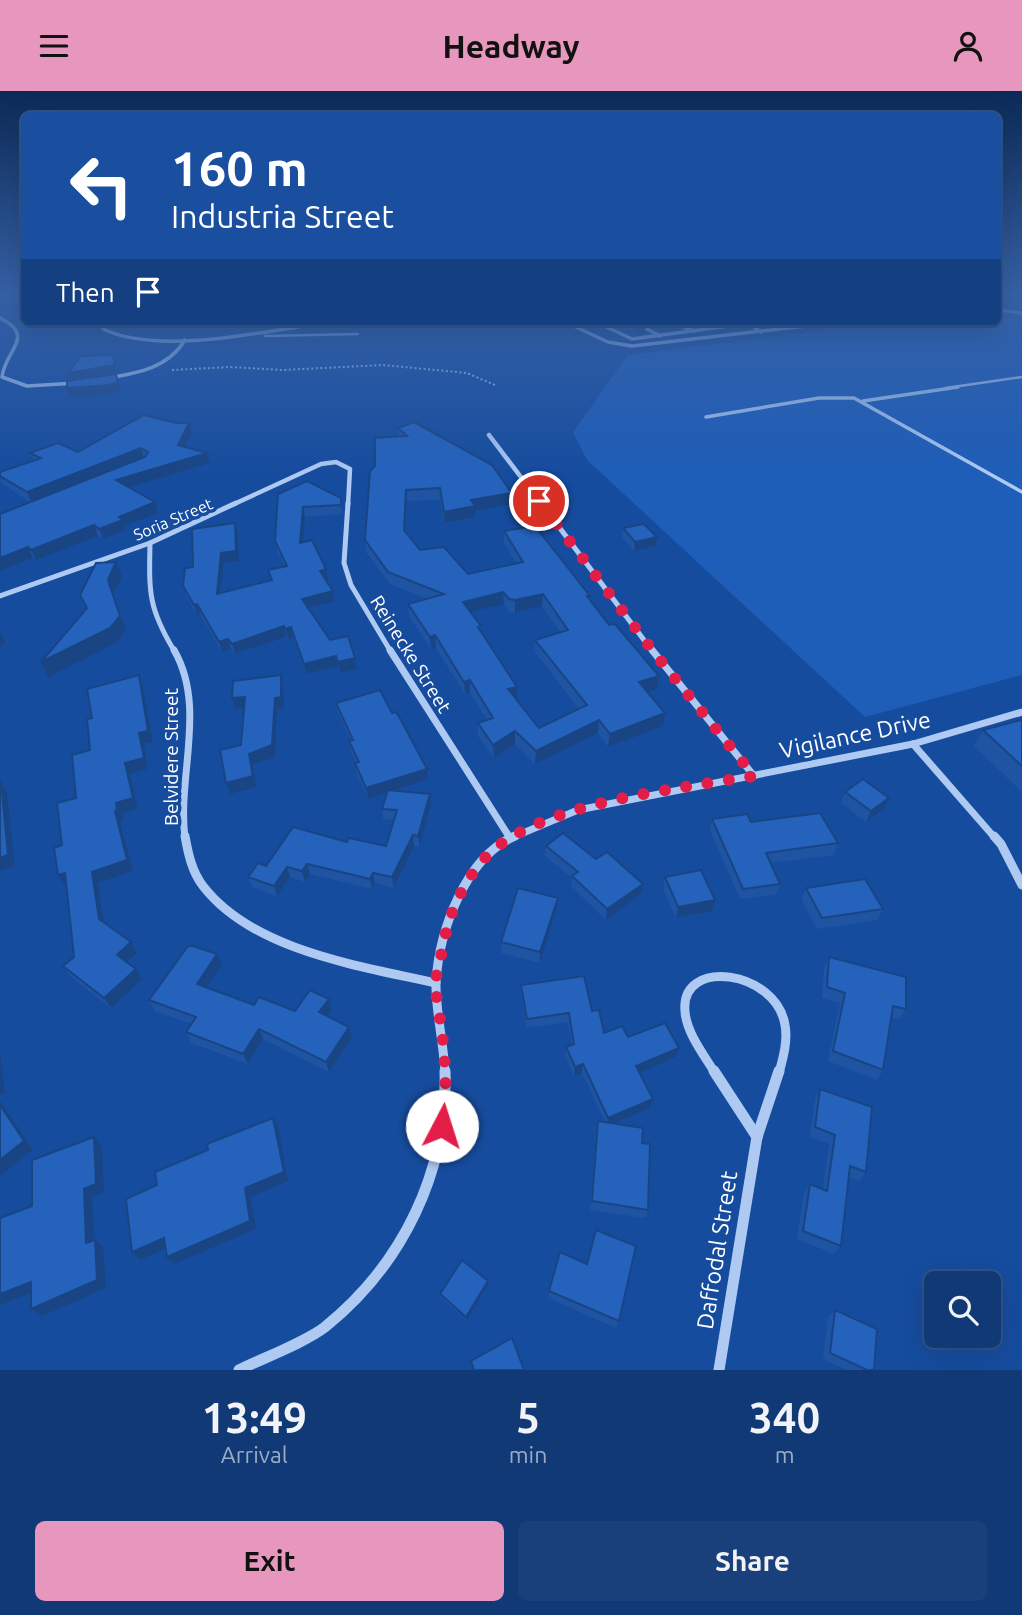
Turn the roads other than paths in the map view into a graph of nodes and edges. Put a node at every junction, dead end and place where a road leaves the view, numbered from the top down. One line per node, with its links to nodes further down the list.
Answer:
1 (8, 356): 5 (street)
2 (172, 356): 4 (street)
3 (1022, 377): 6 (lane)
4 (103, 379)
5 (78, 383)
6 (863, 401): 7 (lane); 10 (lane)
7 (706, 417)
8 (489, 435): 15 (street)
9 (351, 469): 11 (street, Soria Street); 16 (street, Reinecke Street)
10 (1022, 492)
11 (150, 543): 12 (street, Soria Street); 18 (street, Belvidere Street)
12 (0, 596)
13 (1022, 712): 14 (street, Vigilance Drive)
14 (913, 744): 15 (street, Vigilance Drive); 17 (street)
15 (754, 776): 16 (street, Vigilance Drive)
16 (510, 838): 18 (street, Vigilance Drive)
17 (1022, 885)
18 (436, 983): 20 (street, Vigilance Drive)
19 (757, 1137): 19 (street, Daffodal Street); 21 (street, Daffodal Street)
20 (239, 1370)
21 (719, 1370)

